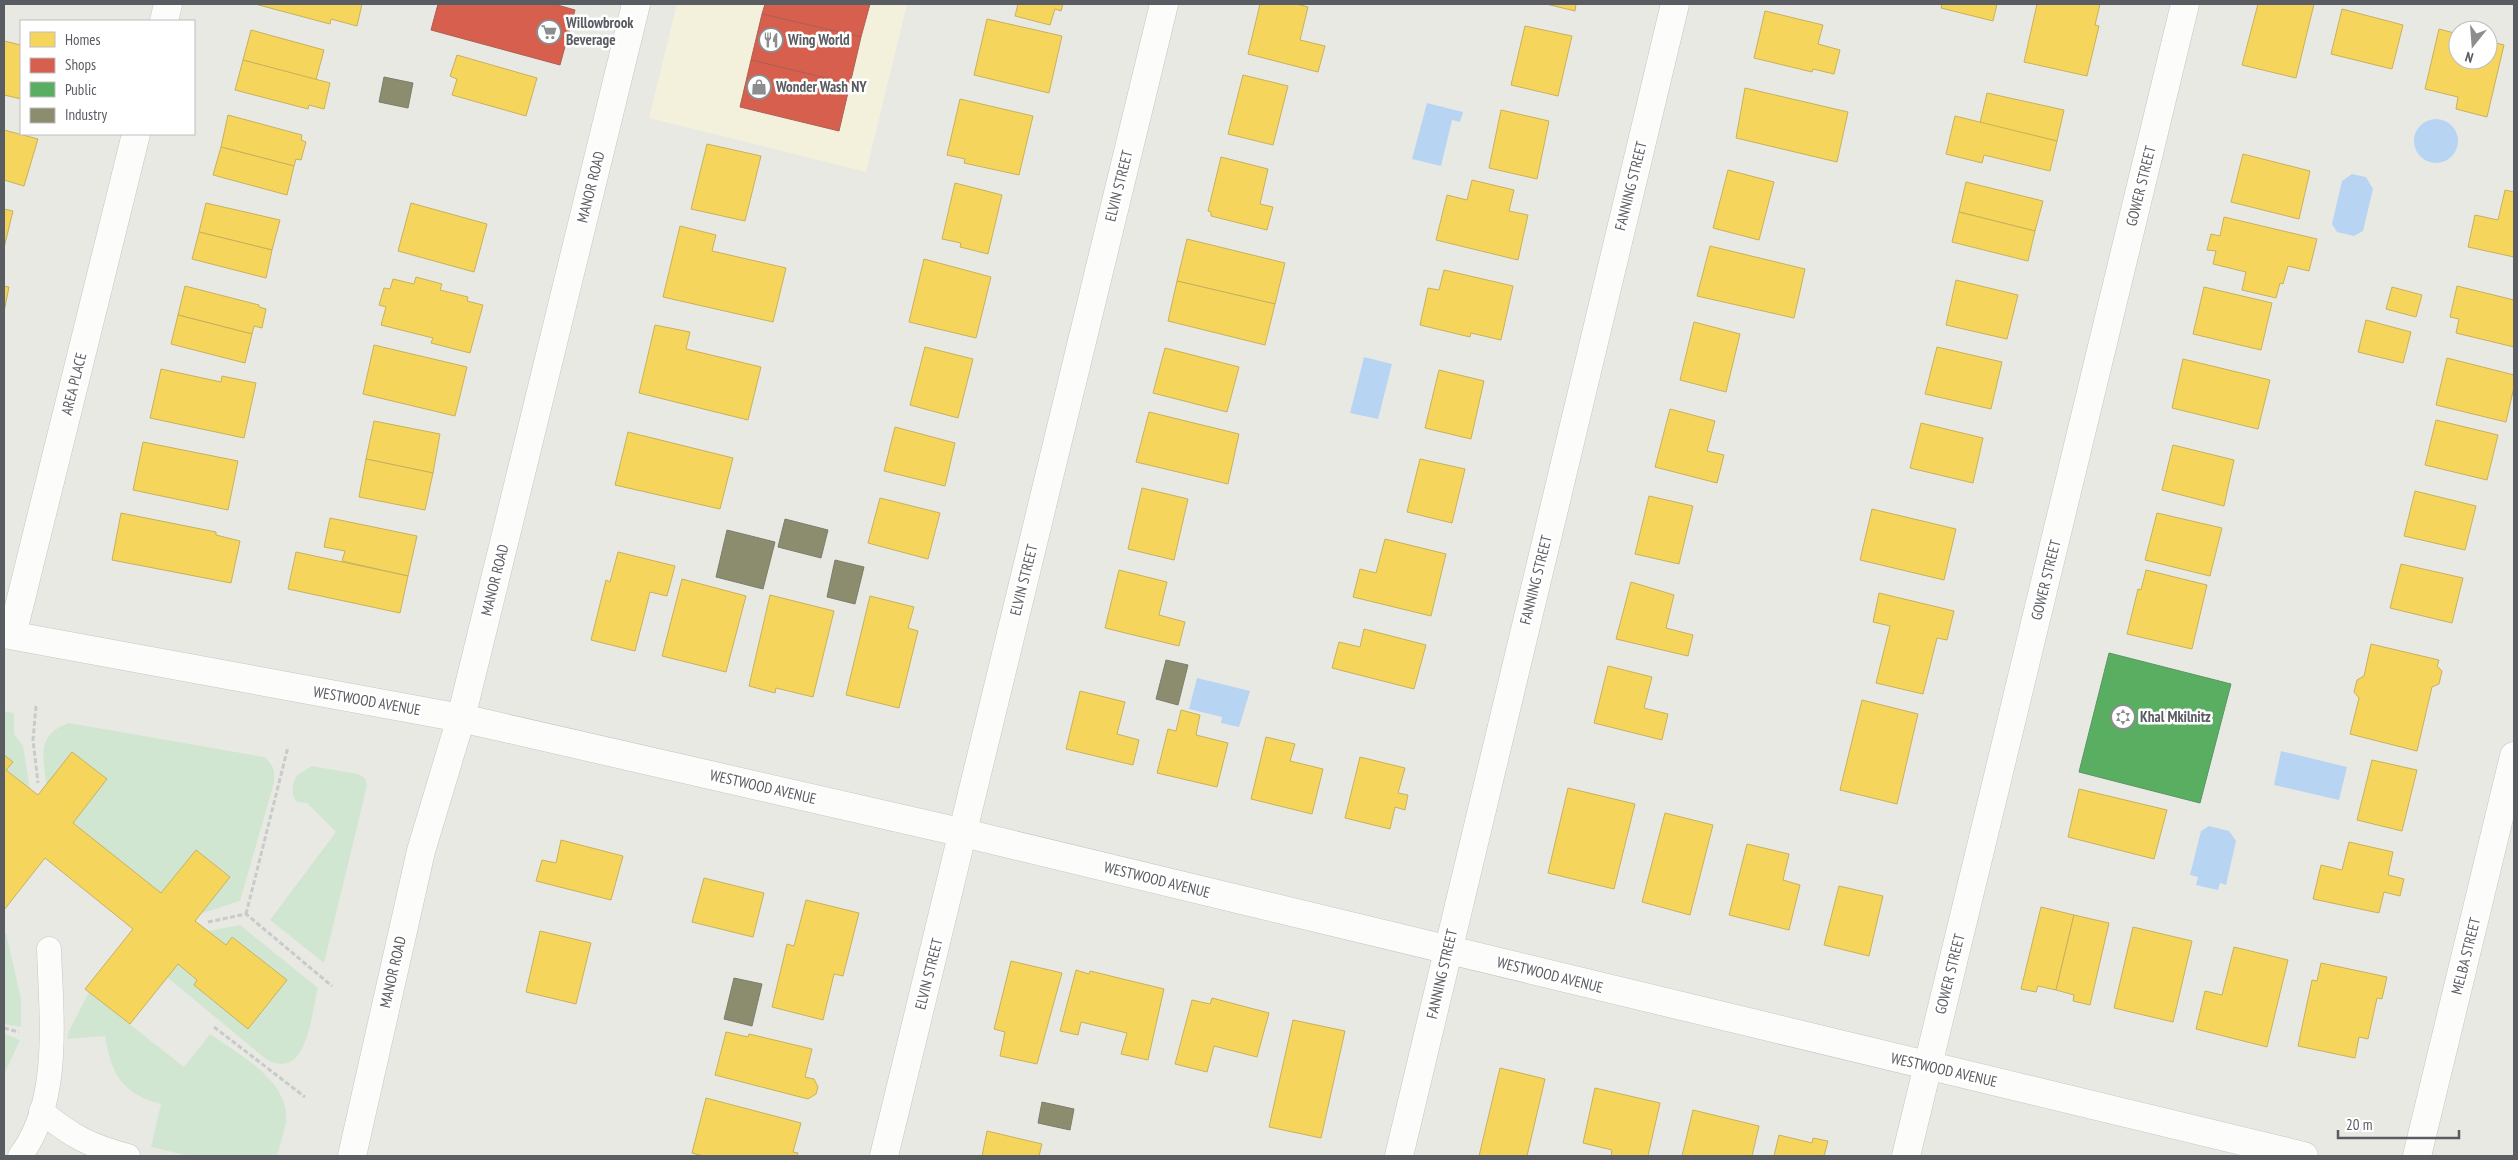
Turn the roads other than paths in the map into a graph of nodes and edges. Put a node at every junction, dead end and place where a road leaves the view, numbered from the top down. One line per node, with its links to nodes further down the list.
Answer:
1 (168, 4): 6 (street)
2 (636, 4): 9 (street, MANOR ROAD)
3 (1164, 4): 11 (street, ELVIN STREET)
4 (1675, 4): 13 (street, FANNING STREET)
5 (2185, 4): 14 (street, GOWER STREET)
6 (164, 20)
7 (136, 135): 8 (street, AREA PLACE)
8 (8, 634): 9 (street, WESTWOOD AVENUE)
9 (461, 718): 11 (street, WESTWOOD AVENUE); 18 (street, MANOR ROAD)
10 (2514, 756): 23 (street, MELBA STREET)
11 (964, 833): 13 (street, WESTWOOD AVENUE); 19 (street, ELVIN STREET)
12 (49, 949): 15 (lane)
13 (1447, 950): 14 (street, WESTWOOD AVENUE); 20 (street, FANNING STREET)
14 (1928, 1066): 21 (street, GOWER STREET); 22 (street, WESTWOOD AVENUE)
15 (41, 1110): 16 (lane); 17 (lane)
16 (20, 1156)
17 (128, 1156)
18 (352, 1156)
19 (884, 1156)
20 (1399, 1156)
21 (1906, 1156)
22 (2304, 1156)
23 (2417, 1156)

